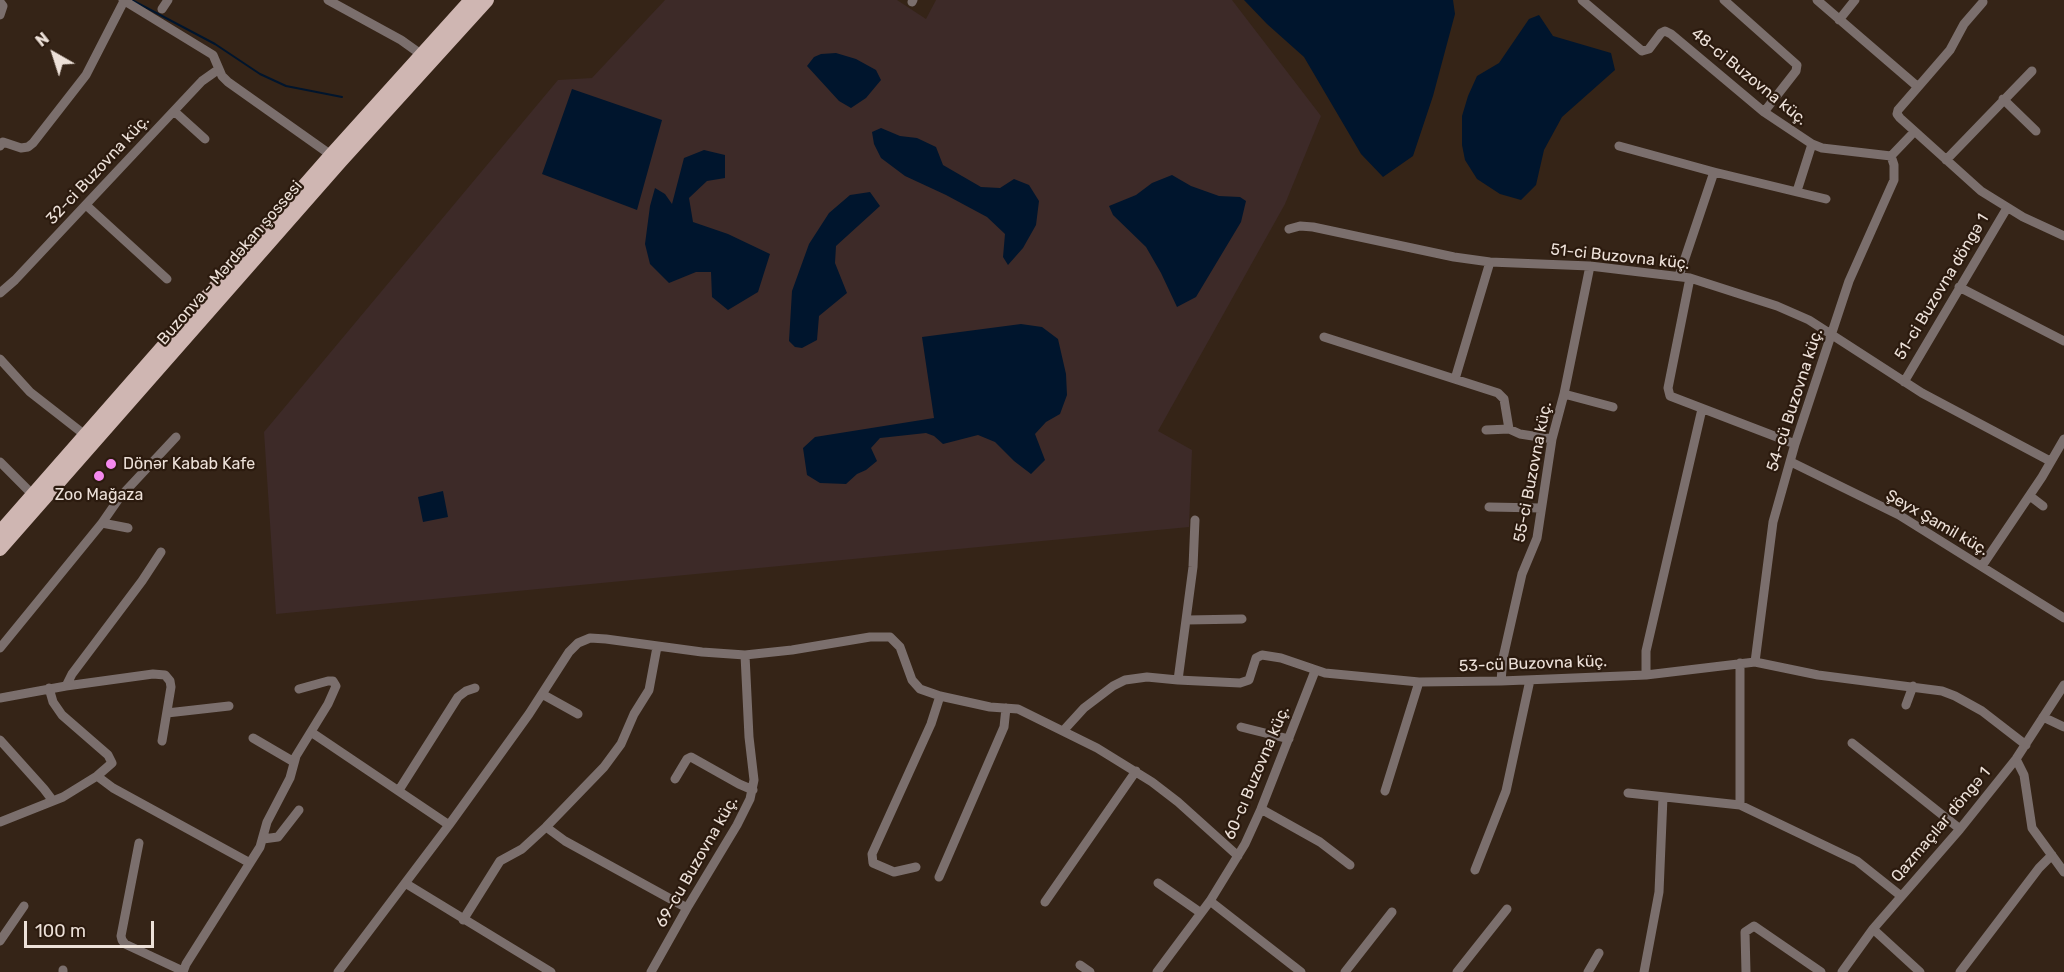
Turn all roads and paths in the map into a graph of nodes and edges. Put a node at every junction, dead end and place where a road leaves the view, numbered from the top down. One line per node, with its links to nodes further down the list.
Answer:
1 (124, 0): 16 (street); 25 (street)
2 (168, 0): 12 (street)
3 (328, 0): 15 (street)
4 (471, 0): 15 (main road)
5 (487, 0): 73 (main road, Buzonva - Mərdəkan şossesi)
6 (1582, 0): 21 (street, 48-ci Buzovna küç.)
7 (1724, 0): 21 (street)
8 (1817, 0): 14 (street)
9 (1855, 0): 14 (street)
10 (0, 2): 13 (street)
11 (1983, 2): 18 (street)
12 (162, 9)
13 (0, 15)
14 (1839, 20): 18 (street)
15 (422, 55): 28 (main road)
16 (219, 69): 20 (street, 32-ci Buzovna küç.); 28 (street)
17 (2032, 71): 19 (street)
18 (1918, 87): 23 (street)
19 (2003, 99): 22 (street); 30 (street)
20 (174, 111): 24 (street); 34 (street, 32-ci Buzovna küç.)
21 (1764, 112): 26 (street, 48-ci Buzovna küç.)
22 (2036, 131)
23 (1914, 132): 29 (street); 30 (street)
24 (205, 139)
25 (1, 143)
26 (1812, 144): 29 (street, 48-ci Buzovna küç.); 32 (street)
27 (1619, 146): 31 (street)
28 (331, 155): 56 (main road)
29 (1891, 156): 45 (street, 54-cü Buzovna küç.)
30 (1946, 160): 35 (street)
31 (1714, 172): 32 (street); 40 (street)
32 (1797, 191): 33 (street)
33 (1826, 199)
34 (86, 205): 42 (street); 44 (street, 32-ci Buzovna küç.)
35 (2007, 208): 37 (street); 43 (street, 51-ci Buzovna döngə 1)
36 (1289, 229): 38 (street, 51-ci Buzovna küç.)
37 (2064, 236)
38 (1490, 262): 39 (street, 51-ci Buzovna küç.); 49 (street)
39 (1590, 266): 40 (street, 51-ci Buzovna küç.); 51 (street, 55-ci Buzovna küç.)
40 (1679, 276): 41 (street, 51-ci Buzovna küç.)
41 (1690, 278): 45 (street, 51-ci Buzovna küç.); 53 (street)
42 (167, 279)
43 (1959, 287): 47 (street); 50 (street, 51-ci Buzovna döngə 1)
44 (0, 293)
45 (1832, 335): 50 (street, 51-ci Buzovna küç.); 60 (street, 54-cü Buzovna küç.)
46 (1324, 337): 49 (street)
47 (2064, 341)
48 (0, 359): 56 (street)
49 (1455, 379): 54 (street)
50 (1904, 381): 61 (street, 51-ci Buzovna küç.)
51 (1564, 394): 52 (street); 58 (street, 55-ci Buzovna küç.)
52 (1613, 407)
53 (1702, 409): 60 (street); 85 (street)
54 (1509, 429): 55 (street); 58 (street)
55 (1486, 430)
56 (85, 435): 64 (main road)
57 (176, 437): 70 (street)
58 (1552, 439): 68 (street, 55-ci Buzovna küç.)
59 (2064, 439): 61 (street)
60 (1795, 444): 63 (street, 54-cü Buzovna küç.)
61 (2050, 461): 65 (street)
62 (0, 462): 64 (street)
63 (1791, 462): 75 (street, Şeyx Şamil küç.); 82 (street, 54-cü Buzovna küç.)
64 (33, 495): 72 (main road)
65 (2030, 496): 66 (street); 75 (street)
66 (2043, 506)
67 (1489, 507): 68 (street)
68 (1541, 508): 88 (street, 55-ci Buzovna küç.)
69 (1195, 520): 78 (street)
70 (102, 523): 71 (street); 80 (street)
71 (128, 528)
72 (0, 532)
73 (0, 549)
74 (161, 552): 91 (street)
75 (1982, 566): 76 (street, Şeyx Şamil küç.)
76 (2064, 618)
77 (1242, 619): 78 (street)
78 (1186, 620): 87 (street)
79 (657, 647): 81 (street); 96 (street); 131 (street)
80 (0, 648)
81 (745, 655): 97 (street); 121 (street, 69-cu Buzovna küç.)
82 (1755, 662): 83 (street, 53-cü Buzovna küç.); 92 (street, 53-cü Buzovna küç.)
83 (1740, 663): 85 (street, 53-cü Buzovna küç.); 126 (street)
84 (1315, 670): 87 (street, 53-cü Buzovna küç.); 89 (street, 53-cü Buzovna küç.); 110 (street, 60-cı Buzovna küç.)
85 (1646, 675): 86 (street, 53-cü Buzovna küç.)
86 (1530, 680): 88 (street, 53-cü Buzovna küç.); 140 (street)
87 (1178, 681): 107 (street, 53-cü Buzovna küç.)
88 (1502, 681): 89 (street, 53-cü Buzovna küç.)
89 (1419, 682): 122 (street)
90 (2064, 685): 104 (street, Qazmaçılar döngə 1)
91 (66, 686): 93 (street); 102 (street)
92 (1913, 686): 99 (street); 114 (street, 53-cü Buzovna küç.)
93 (49, 688): 98 (street); 118 (street)
94 (475, 688): 120 (street)
95 (299, 689): 108 (street)
96 (542, 694): 103 (street); 130 (street)
97 (940, 696): 101 (street); 139 (street)
98 (0, 698)
99 (1906, 705)
100 (229, 706): 102 (street)
101 (1006, 708): 107 (street); 142 (street)
102 (167, 713): 112 (street)
103 (578, 714)
104 (2043, 717): 106 (street); 114 (street, Qazmaçılar döngə 1)
105 (1241, 727): 110 (street)
106 (2064, 727)
107 (1063, 731): 117 (street)
108 (311, 732): 116 (street); 120 (street)
109 (253, 738): 116 (street)
110 (1288, 739): 128 (street, 60-cı Buzovna küç.)
111 (0, 740): 125 (street)
112 (162, 741)
113 (1852, 743): 132 (street)
114 (2026, 745): 115 (street, Qazmaçılar döngə 1)
115 (2016, 759): 132 (street, Qazmaçılar döngə 1); 135 (street)
116 (294, 762): 133 (street)
117 (1137, 771): 136 (street); 147 (street)
118 (97, 776): 125 (street); 137 (street)
119 (675, 778): 121 (street)
120 (399, 790): 130 (street)
121 (753, 790): 149 (street, 69-cu Buzovna küç.)
122 (1385, 791)
123 (1628, 793): 124 (street)
124 (1663, 797): 126 (street); 169 (street)
125 (53, 801): 129 (street)
126 (1740, 805): 145 (street)
127 (299, 810): 133 (street)
128 (1261, 810): 136 (street, 60-cı Buzovna küç.); 138 (street)
129 (0, 822)
130 (449, 825): 144 (street)
131 (546, 827): 149 (street); 153 (street)
132 (1960, 829): 145 (street, Qazmaçılar döngə 1)
133 (263, 839): 137 (street)
134 (139, 843): 158 (street)
135 (2052, 855): 141 (street); 174 (street)
136 (1238, 856): 146 (street, 60-cı Buzovna küç.)
137 (250, 862): 159 (street)
138 (1350, 865)
139 (916, 867)
140 (1475, 870)
141 (2064, 872)
142 (939, 877)
143 (1158, 883): 152 (street)
144 (405, 884): 153 (street); 160 (street)
145 (1901, 896): 154 (street, Qazmaçılar döngə 1)
146 (1210, 901): 152 (street, 60-cı Buzovna küç.); 165 (street)
147 (1045, 902)
148 (24, 906): 155 (street)
149 (687, 908): 162 (street, 69-cu Buzovna küç.)
150 (1507, 909): 167 (street)
151 (1392, 912): 166 (street)
152 (1201, 913): 164 (street, 60-cı Buzovna küç.)
153 (464, 920): 161 (street)
154 (1873, 929): 172 (street, Qazmaçılar döngə 1); 173 (street)
155 (0, 941)
156 (1599, 953): 168 (street)
157 (1080, 965): 163 (street)
158 (169, 969): 159 (street)
159 (183, 972)
160 (338, 972)
161 (551, 972)
162 (651, 972)
163 (1090, 972)
164 (1157, 972)
165 (1301, 972)
166 (1344, 972)
167 (1457, 972)
168 (1588, 972)
169 (1644, 972)
170 (1746, 972): 171 (street)
171 (1821, 972)
172 (1842, 972)
173 (1920, 972)
174 (1959, 972)

